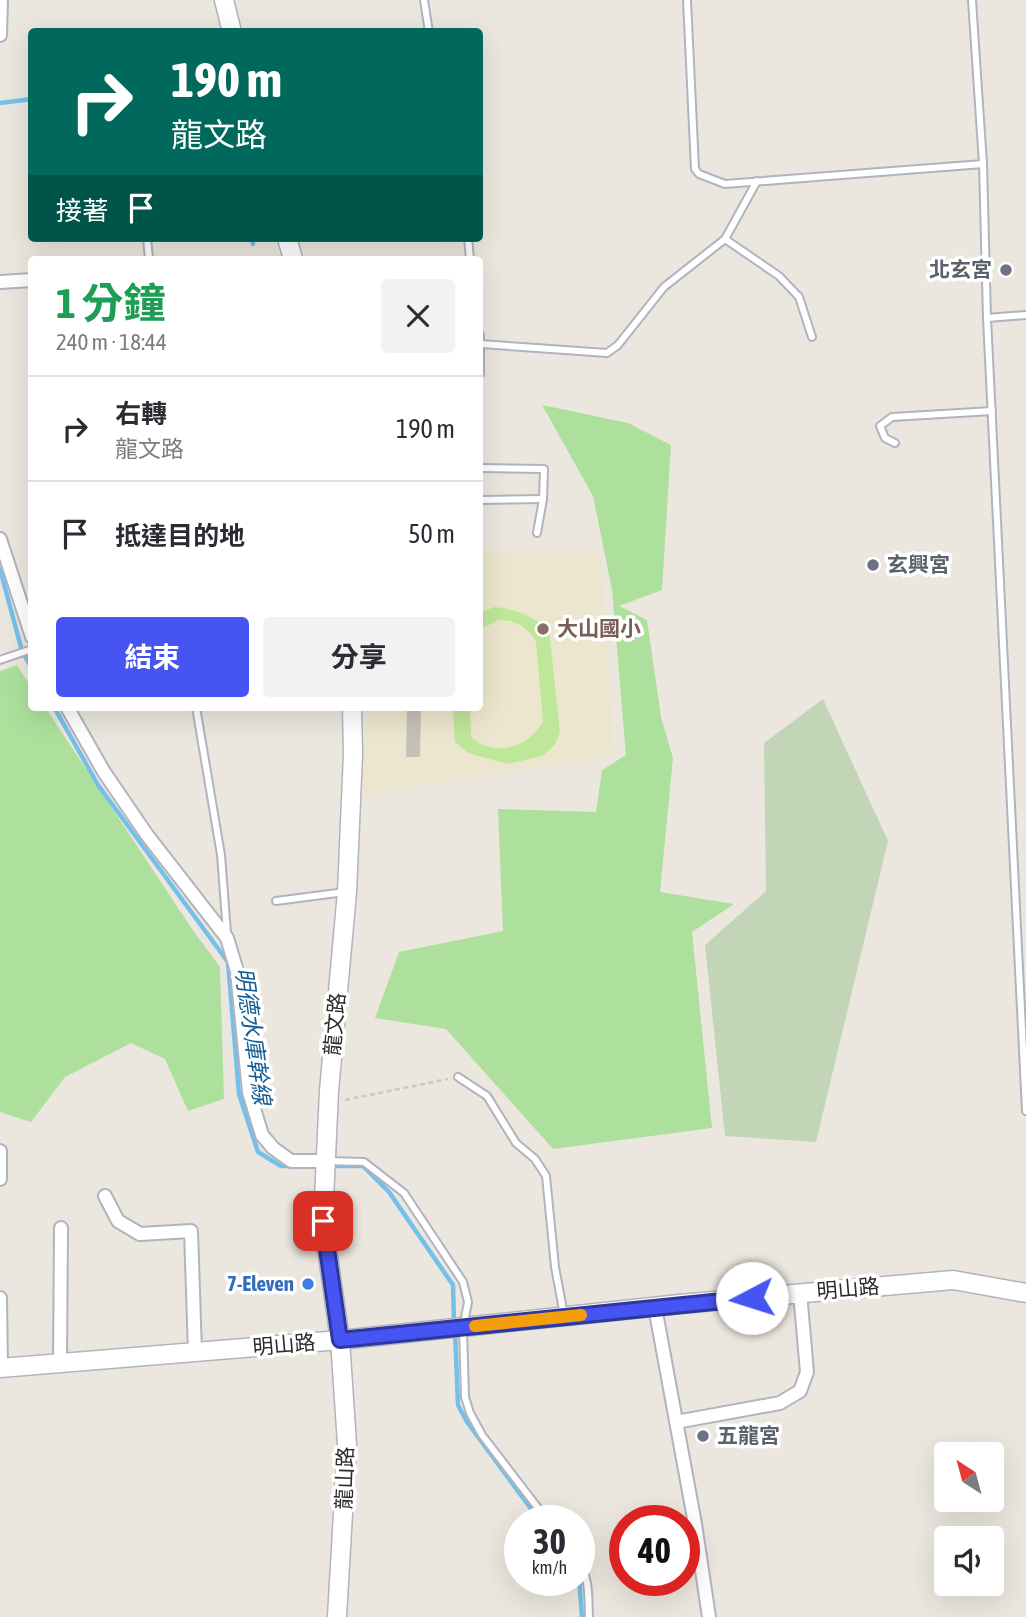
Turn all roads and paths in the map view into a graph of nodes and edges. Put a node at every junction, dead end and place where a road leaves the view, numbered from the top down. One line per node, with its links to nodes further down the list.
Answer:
1 (1, 0): 8 (street)
2 (224, 0): 6 (street)
3 (424, 0): 7 (lane)
4 (687, 0): 10 (lane)
5 (972, 0): 9 (lane)
6 (231, 28)
7 (428, 28)
8 (0, 35)
9 (983, 164): 10 (lane); 15 (lane)
10 (757, 181): 11 (lane)
11 (725, 239): 16 (lane); 17 (lane)
12 (28, 280): 13 (street)
13 (0, 282)
14 (1026, 315): 15 (lane)
15 (987, 318): 18 (lane)
16 (812, 337)
17 (483, 344)
18 (992, 411): 19 (lane); 36 (lane)
19 (895, 443)
20 (483, 468): 21 (lane)
21 (543, 499): 22 (lane); 23 (lane)
22 (483, 500)
23 (537, 533)
24 (0, 539): 25 (street)
25 (28, 636)
26 (28, 648): 27 (lane)
27 (0, 660)
28 (69, 711): 33 (street)
29 (197, 711): 33 (lane)
30 (352, 711): 31 (street, 龍文路)
31 (347, 892): 32 (lane); 35 (street, 龍文路)
32 (276, 901)
33 (227, 938): 38 (street)
34 (458, 1077): 35 (path); 46 (lane)
35 (328, 1103): 38 (street, 龍文路)
36 (1026, 1111)
37 (0, 1151): 39 (street)
38 (324, 1166): 47 (lane); 48 (street, 龍文路)
39 (0, 1179)
40 (105, 1196): 49 (street)
41 (61, 1227): 50 (street)
42 (800, 1293): 43 (street, 明山路); 45 (street, 明山路); 52 (street)
43 (1026, 1293)
44 (0, 1298): 51 (street)
45 (655, 1307): 46 (street, 明山路); 52 (street)
46 (564, 1317): 47 (street, 明山路)
47 (458, 1328): 48 (street, 明山路); 53 (lane)
48 (340, 1340): 49 (street, 明山路); 55 (street, 龍山路)
49 (195, 1352): 50 (street, 明山路)
50 (60, 1363): 51 (street, 明山路)
51 (1, 1368)
52 (676, 1422): 57 (street)
53 (536, 1505)
54 (588, 1596): 56 (lane)
55 (337, 1617)
56 (589, 1617)
57 (709, 1617)

